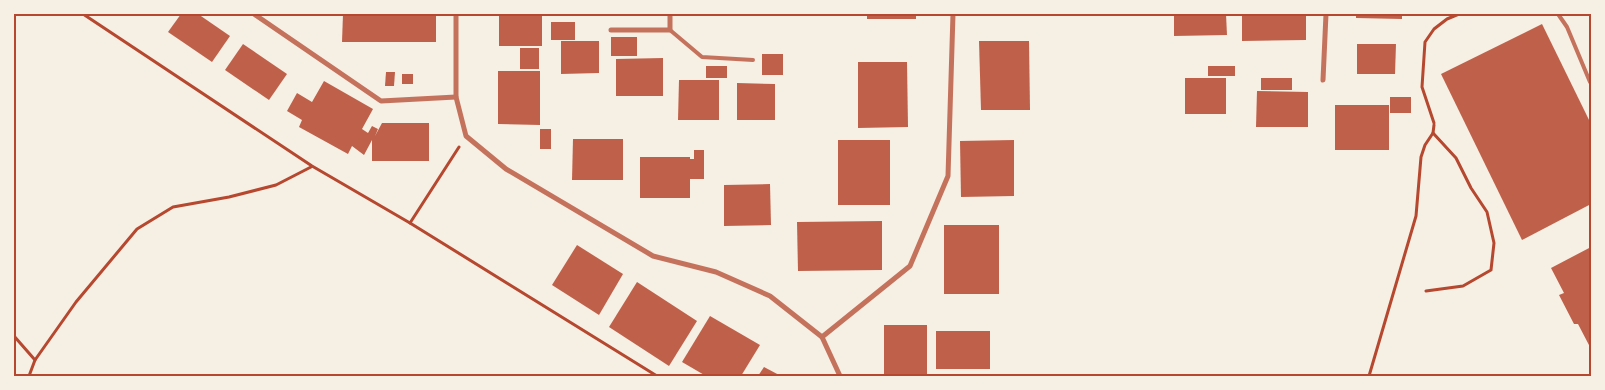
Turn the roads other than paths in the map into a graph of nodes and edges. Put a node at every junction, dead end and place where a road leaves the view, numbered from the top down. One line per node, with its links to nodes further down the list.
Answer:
1 (254, 14): 12 (street)
2 (456, 14): 12 (street)
3 (670, 14): 8 (street)
4 (953, 14): 13 (street)
5 (1326, 14): 10 (street)
6 (1558, 14): 11 (lane)
7 (611, 30): 8 (street)
8 (670, 30): 9 (lane)
9 (753, 60)
10 (1323, 80)
11 (1591, 81)
12 (456, 97): 13 (street)
13 (822, 337): 14 (street)
14 (840, 376)

